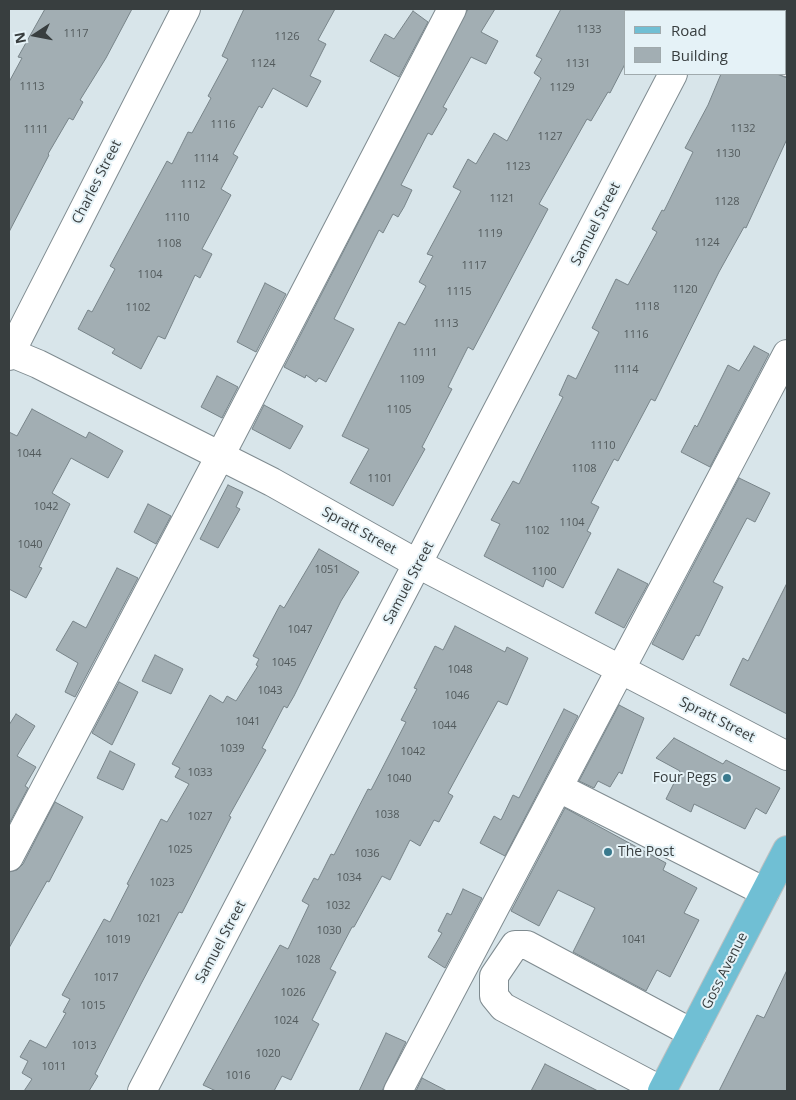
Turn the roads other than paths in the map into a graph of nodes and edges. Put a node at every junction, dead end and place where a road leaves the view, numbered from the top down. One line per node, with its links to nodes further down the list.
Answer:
1 (186, 9): 4 (street, Charles Street)
2 (452, 9): 6 (street)
3 (672, 75): 7 (street, Samuel Street)
4 (9, 353): 6 (street, Spratt Street)
5 (787, 354): 8 (street)
6 (220, 456): 7 (street, Spratt Street); 12 (street)
7 (418, 564): 8 (street, Spratt Street); 17 (street, Samuel Street)
8 (622, 670): 9 (street, Spratt Street); 10 (street)
9 (787, 756)
10 (560, 788): 13 (street); 14 (street)
11 (787, 850): 13 (main road, Goss Avenue)
12 (9, 857)
13 (765, 892): 16 (main road, Goss Avenue)
14 (488, 922): 15 (street); 18 (street)
15 (515, 945): 16 (street); 19 (street)
16 (692, 1033): 19 (main road, Goss Avenue)
17 (142, 1091)
18 (398, 1091)
19 (662, 1091)

